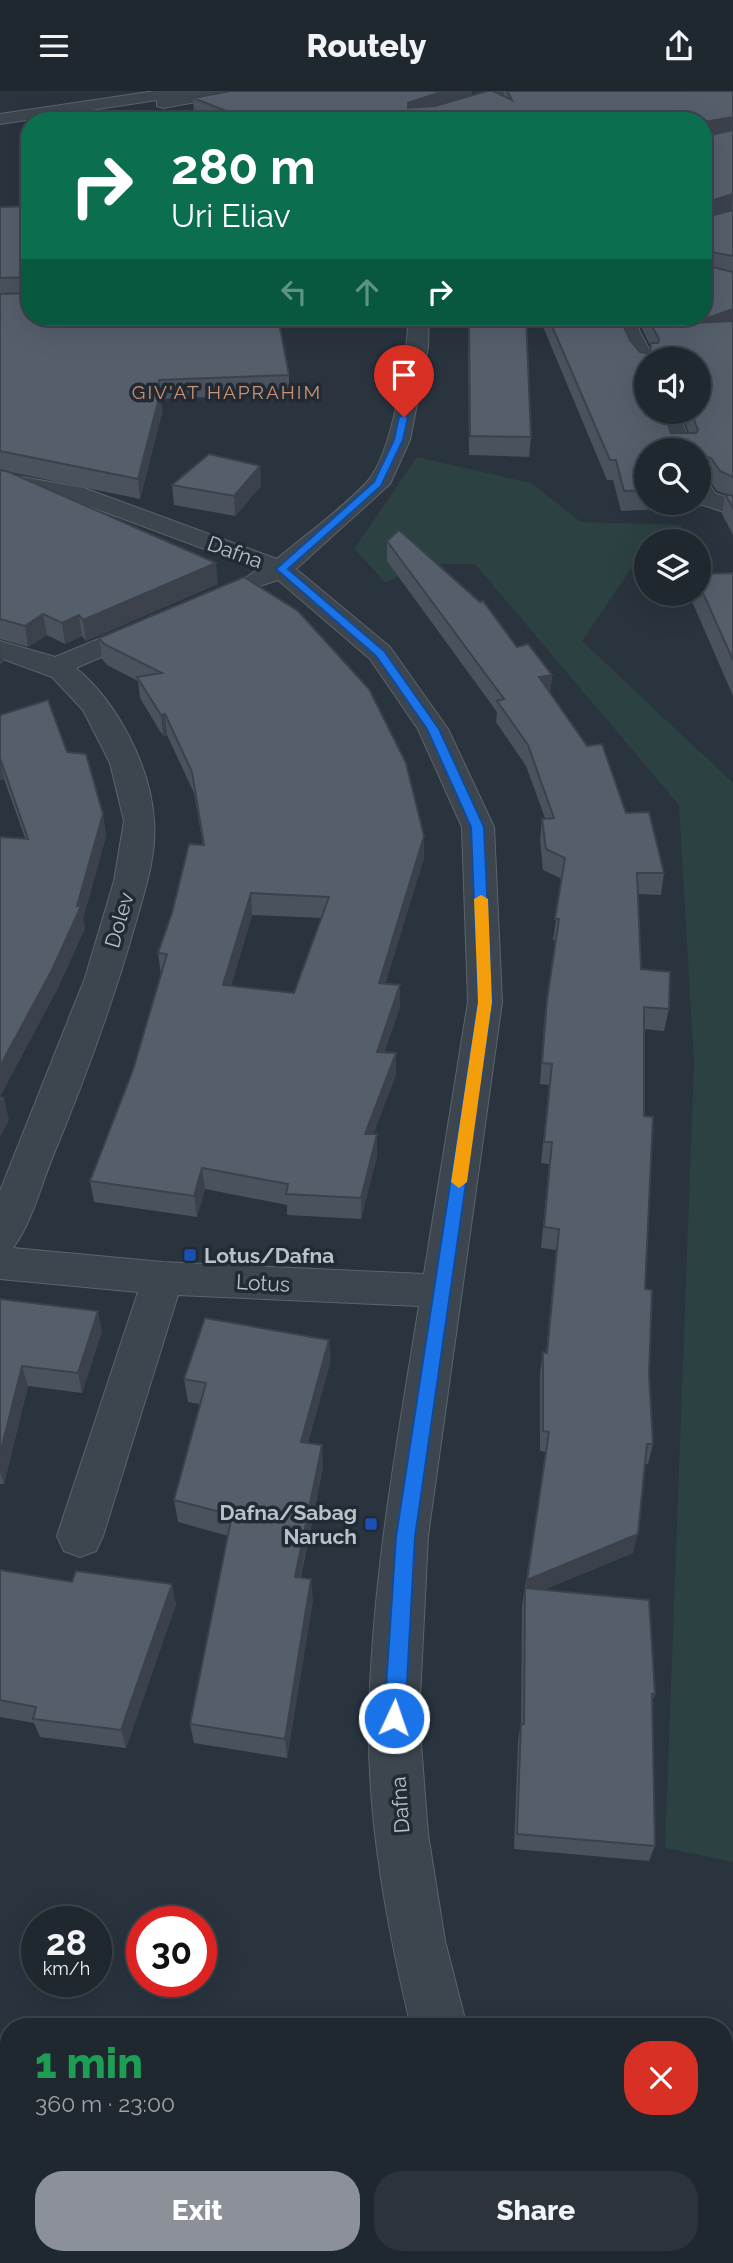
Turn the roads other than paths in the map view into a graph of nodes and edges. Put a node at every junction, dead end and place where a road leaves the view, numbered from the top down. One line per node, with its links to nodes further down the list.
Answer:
1 (186, 91): 5 (street)
2 (229, 91): 6 (street)
3 (553, 91): 4 (street)
4 (504, 92): 7 (street)
5 (46, 112)
6 (102, 112)
7 (444, 112)
8 (21, 116): 9 (street)
9 (0, 119)
10 (21, 124): 11 (street)
11 (0, 127)
12 (158, 326): 15 (street)
13 (418, 326): 20 (street)
14 (629, 326): 16 (street)
15 (156, 339)
16 (637, 347)
17 (0, 480): 20 (street, Dafna)
18 (711, 496): 19 (street)
19 (733, 508)
20 (281, 569): 21 (street); 28 (street, Dafna)
21 (230, 591)
22 (167, 618): 24 (street)
23 (0, 649): 24 (street, Dolev)
24 (53, 668): 25 (street, Dolev)
25 (0, 1237)
26 (0, 1263): 27 (street, Lotus)
27 (163, 1278): 28 (street, Lotus); 29 (street)
28 (443, 1291): 30 (street, Dafna)
29 (80, 1536)
30 (437, 2018)

